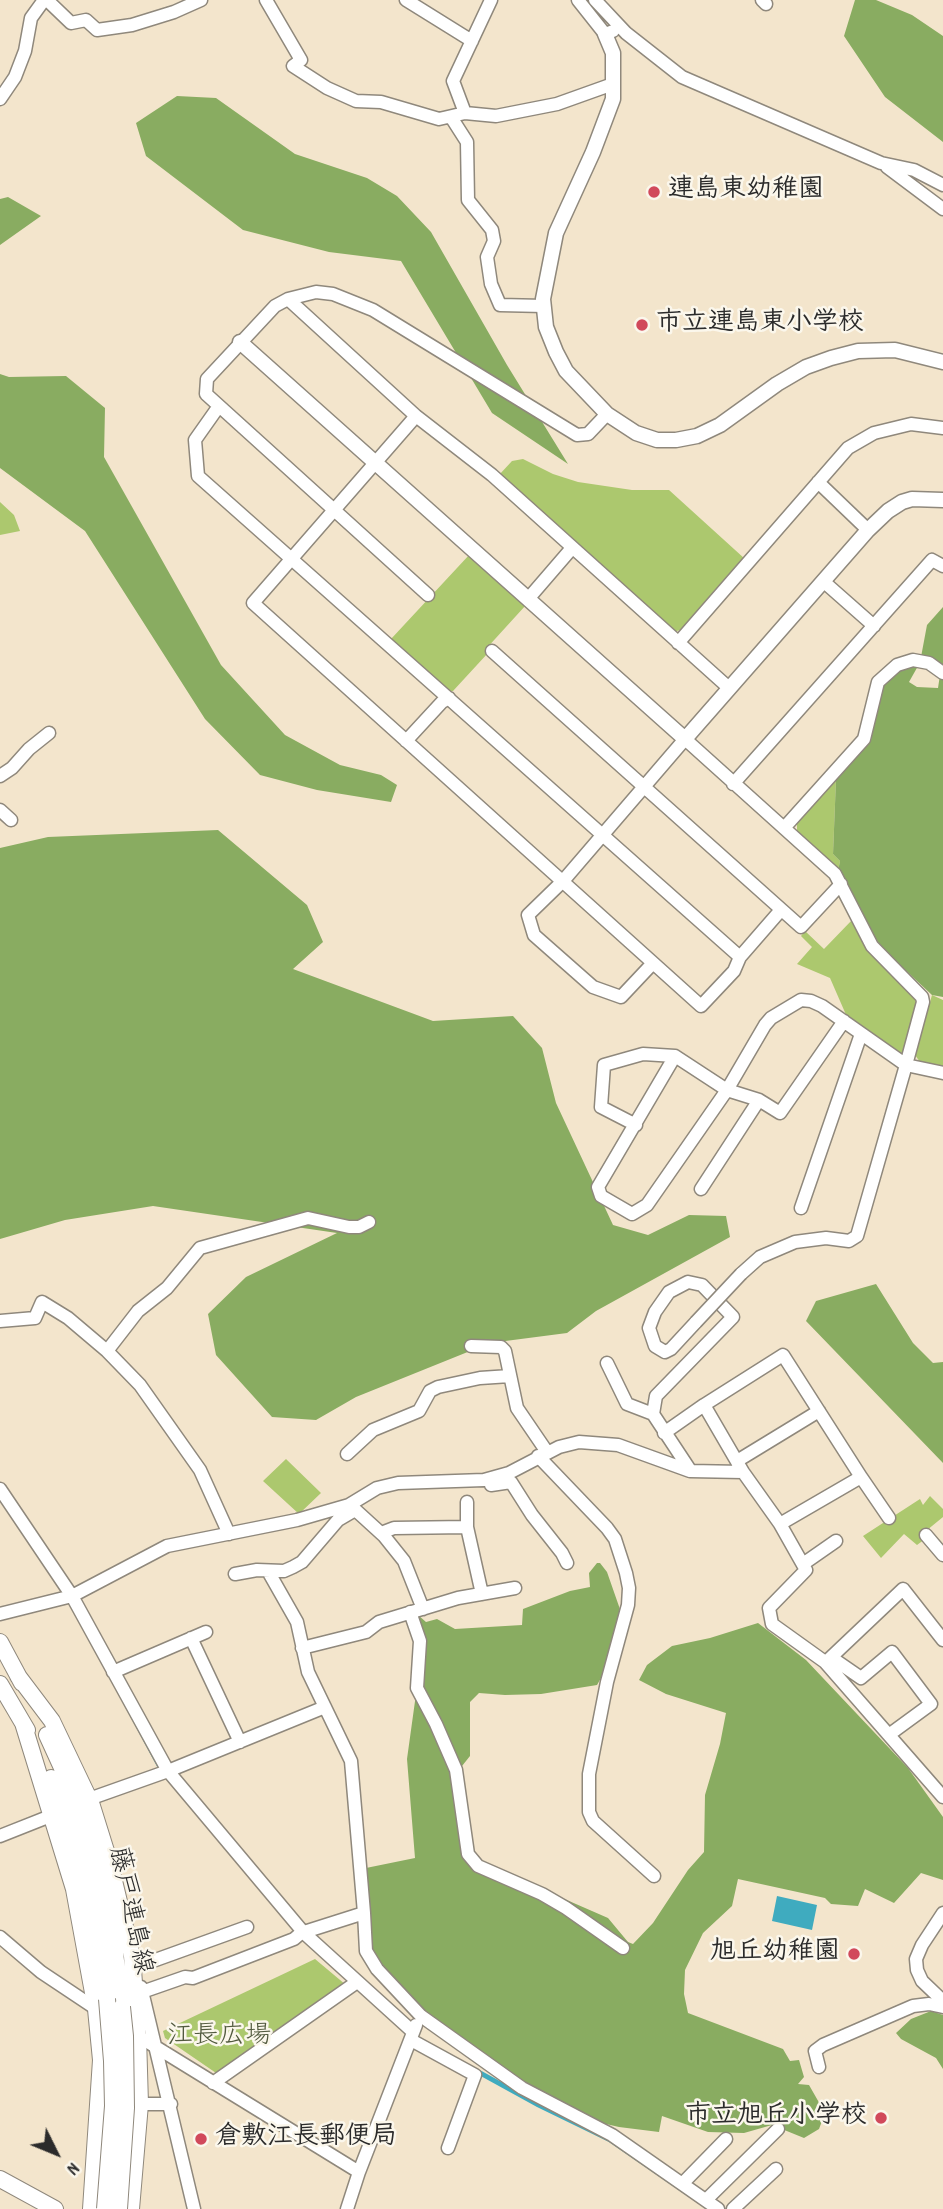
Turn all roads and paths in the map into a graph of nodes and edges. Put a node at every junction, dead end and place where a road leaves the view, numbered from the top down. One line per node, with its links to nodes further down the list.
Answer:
1 (45, 0): 2 (street); 12 (street)
2 (201, 0)
3 (266, 0): 14 (street)
4 (406, 0): 10 (street)
5 (491, 0): 10 (street)
6 (578, 0): 9 (street)
7 (595, 0): 8 (street)
8 (621, 28): 9 (street); 15 (street)
9 (605, 34): 11 (street)
10 (472, 41): 13 (street)
11 (613, 84): 13 (street); 19 (street)
12 (0, 99)
13 (465, 113): 14 (street)
14 (451, 117): 19 (street)
15 (881, 163): 16 (street); 17 (street)
16 (943, 186)
17 (943, 209)
18 (288, 299): 20 (street); 23 (street); 24 (street)
19 (544, 306): 23 (street)
20 (240, 342): 22 (street); 26 (street)
21 (943, 362): 23 (street)
22 (219, 406): 29 (street); 32 (street)
23 (607, 414)
24 (416, 416): 26 (street); 31 (street)
25 (943, 428): 27 (street)
26 (375, 463): 29 (street); 36 (street)
27 (818, 482): 30 (street); 38 (street)
28 (943, 500): 30 (street)
29 (333, 510): 32 (street); 35 (street)
30 (868, 530): 34 (street)
31 (572, 548): 36 (street); 38 (street)
32 (291, 558): 42 (street); 45 (street)
33 (943, 566): 37 (street)
34 (823, 581): 37 (street); 41 (street)
35 (428, 595)
36 (528, 599): 44 (street)
37 (874, 625): 47 (street)
38 (678, 643): 41 (street)
39 (492, 651): 48 (street)
40 (943, 673): 51 (street)
41 (729, 688): 44 (street)
42 (449, 698): 45 (street); 52 (street)
43 (49, 733): 46 (street)
44 (685, 740): 47 (street); 48 (street)
45 (406, 741): 53 (street)
46 (0, 776)
47 (733, 784): 51 (street)
48 (644, 786): 52 (street); 55 (street)
49 (0, 810): 50 (street)
50 (11, 820)
51 (784, 828): 54 (street)
52 (601, 835): 53 (street); 56 (street)
53 (563, 881): 57 (street); 57 (street)
54 (841, 884): 55 (street); 61 (street)
55 (780, 911): 56 (street)
56 (740, 957): 57 (street)
57 (653, 963)
58 (844, 1021): 59 (street); 63 (street); 64 (street)
59 (862, 1034): 61 (street); 67 (street)
60 (675, 1056): 63 (street); 65 (street); 65 (street)
61 (906, 1065): 62 (street); 76 (street, bridge)
62 (943, 1073)
63 (727, 1090): 64 (street); 65 (street)
64 (759, 1100): 66 (street)
65 (636, 1125)
66 (701, 1189)
67 (802, 1208)
68 (369, 1222): 71 (street)
69 (0, 1321): 71 (street)
70 (471, 1346): 73 (street)
71 (107, 1351): 91 (street)
72 (607, 1363): 76 (street)
73 (510, 1376): 78 (street); 79 (street)
74 (704, 1405): 75 (street); 77 (street); 80 (street)
75 (819, 1411): 80 (street); 82 (street)
76 (653, 1414): 77 (street)
77 (664, 1433): 81 (street)
78 (347, 1454)
79 (543, 1454): 81 (street); 83 (street); 122 (street)
80 (740, 1467): 81 (street); 88 (street)
81 (690, 1471)
82 (861, 1477): 87 (street); 88 (street)
83 (469, 1480): 86 (street); 95 (street)
84 (0, 1489): 101 (street)
85 (467, 1502): 89 (street)
86 (352, 1507): 90 (street); 91 (street); 97 (street)
87 (889, 1518)
88 (780, 1524): 96 (street)
89 (467, 1527): 90 (street); 100 (street)
90 (381, 1533): 102 (street)
91 (229, 1534): 101 (street)
92 (926, 1535): 94 (street)
93 (836, 1541): 96 (street)
94 (943, 1555)
95 (567, 1563)
96 (803, 1564): 109 (street)
97 (268, 1571): 98 (street); 108 (street)
98 (235, 1574)
99 (515, 1588): 100 (street)
100 (482, 1594): 102 (street)
101 (70, 1597): 103 (street); 110 (street)
102 (416, 1611): 108 (street); 128 (street)
103 (0, 1614)
104 (206, 1632): 105 (street)
105 (191, 1638): 110 (street); 116 (street)
106 (943, 1640): 109 (street)
107 (0, 1642): 111 (main road, 藤戸連島線)
108 (302, 1648): 113 (street)
109 (829, 1660): 115 (street); 115 (street)
110 (113, 1672): 117 (street)
111 (18, 1676): 119 (main road); 133 (main road, 藤戸連島線)
112 (0, 1684): 114 (main road, 藤戸連島線)
113 (325, 1707): 116 (street); 123 (street)
114 (23, 1723): 120 (main road); 133 (main road, 藤戸連島線)
115 (890, 1734): 118 (street)
116 (240, 1742): 117 (street)
117 (168, 1771): 119 (street); 126 (street)
118 (943, 1797)
119 (89, 1799): 129 (main road)
120 (52, 1815): 121 (street); 133 (main road)
121 (0, 1836)
122 (654, 1876)
123 (364, 1913): 126 (street); 135 (street)
124 (943, 1913): 132 (street)
125 (247, 1927): 129 (street)
126 (301, 1934): 130 (street); 131 (street)
127 (0, 1937): 133 (street)
128 (623, 1948)
129 (134, 1962): 131 (street); 137 (main road)
130 (356, 1984): 136 (street); 140 (street)
131 (142, 1992): 138 (street)
132 (943, 2001)
133 (108, 2005): 137 (street); 152 (main road); 153 (main road, 藤戸連島線, bridge); 154 (main road, 藤戸連島線, bridge)
134 (943, 2007): 139 (street)
135 (421, 2016): 136 (street); 149 (street)
136 (411, 2035): 145 (street); 147 (street)
137 (138, 2036): 138 (street); 141 (main road)
138 (156, 2049): 140 (street); 142 (street)
139 (819, 2067)
140 (215, 2082): 147 (street)
141 (140, 2104): 142 (street); 155 (main road)
142 (171, 2104): 156 (street)
143 (778, 2129): 150 (street)
144 (726, 2139): 149 (street)
145 (448, 2148)
146 (776, 2169): 159 (street)
147 (359, 2170): 157 (street)
148 (0, 2179): 151 (main road)
149 (683, 2183): 150 (street)
150 (706, 2200): 158 (street)
151 (55, 2209)
152 (91, 2209)
153 (105, 2209)
154 (119, 2209)
155 (131, 2209)
156 (194, 2209)
157 (347, 2209)
158 (718, 2209)
159 (733, 2209)

